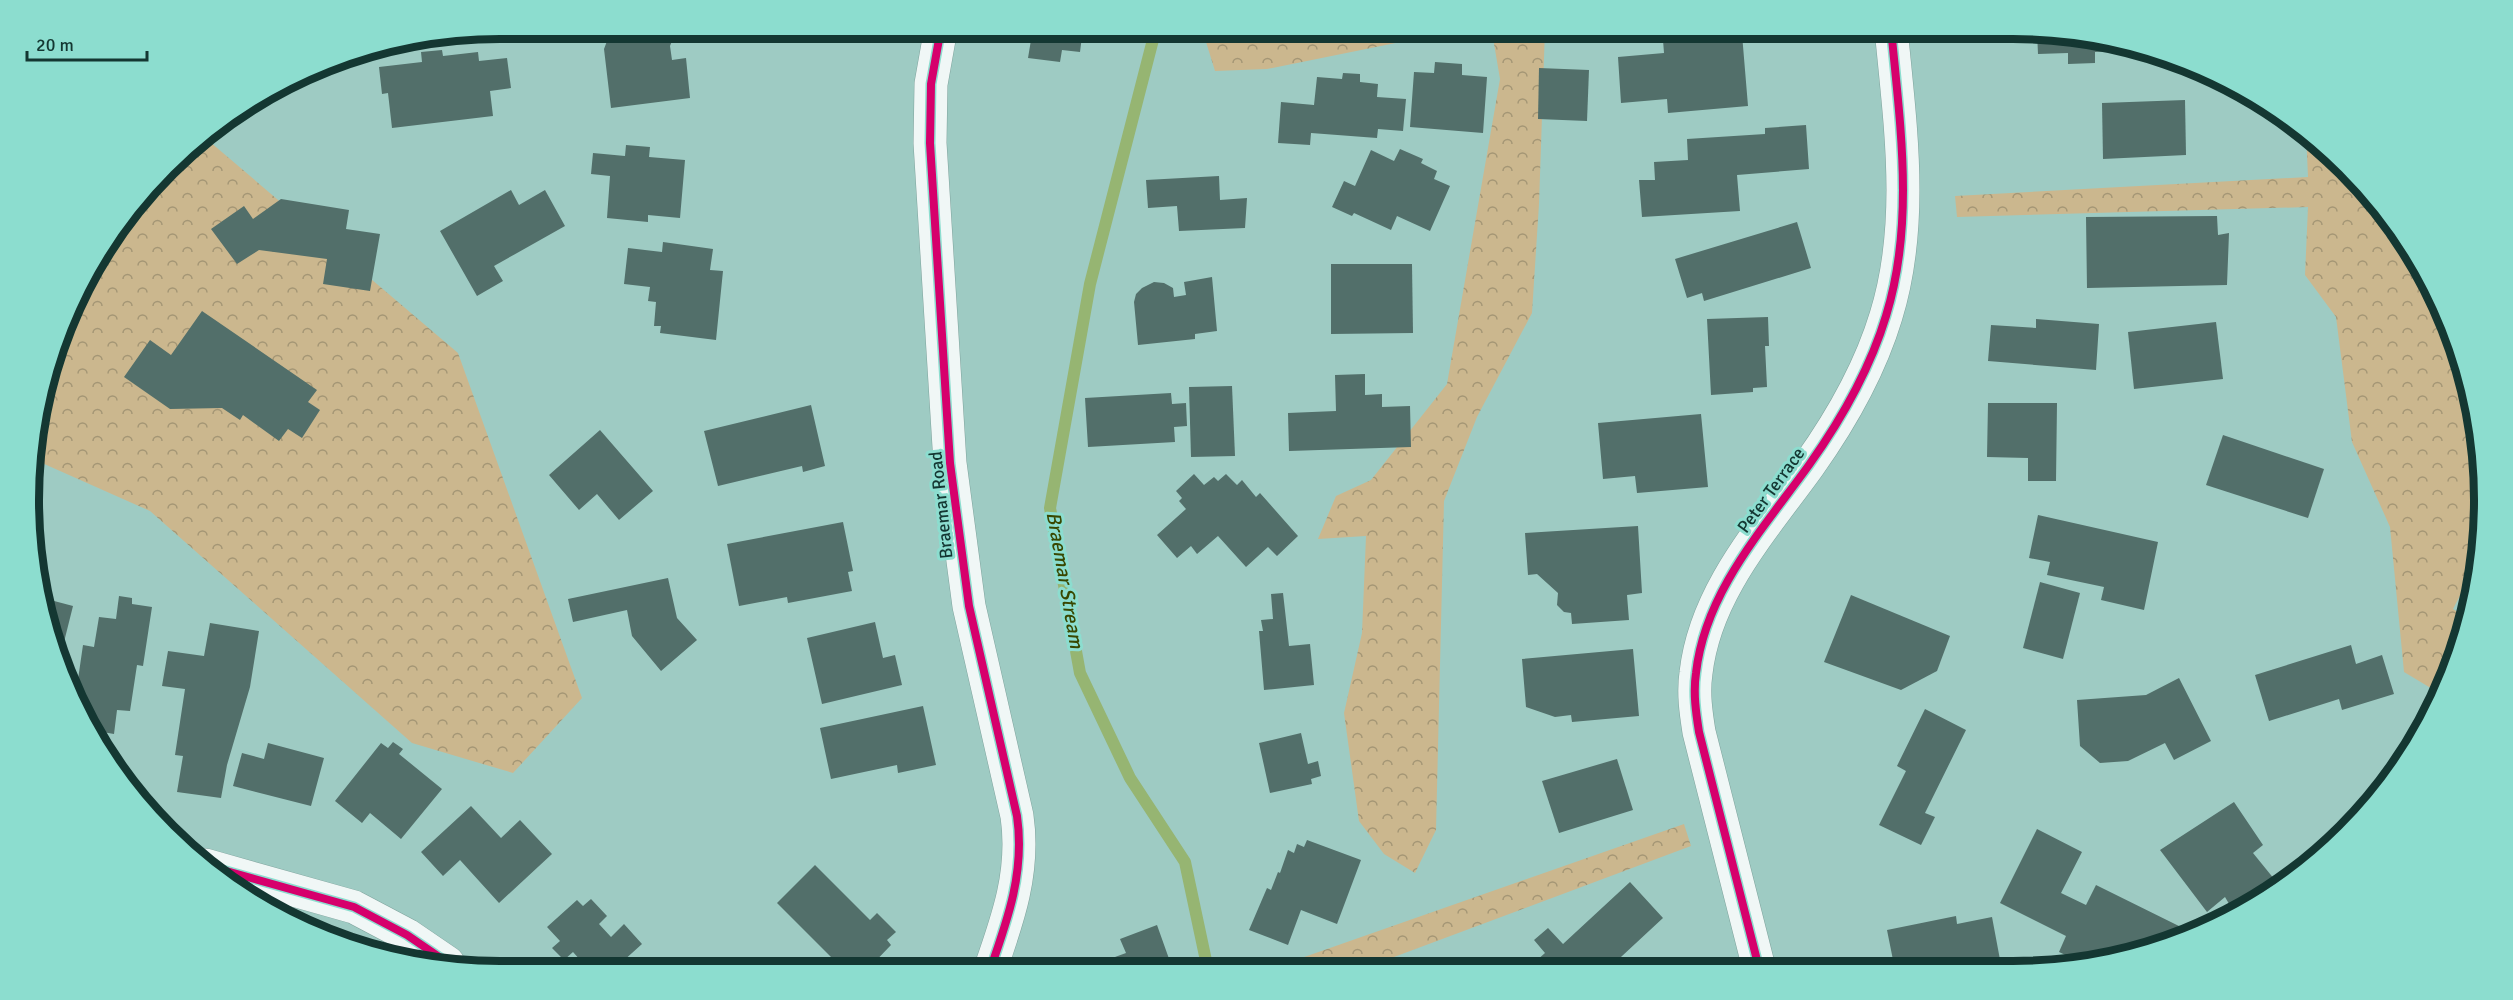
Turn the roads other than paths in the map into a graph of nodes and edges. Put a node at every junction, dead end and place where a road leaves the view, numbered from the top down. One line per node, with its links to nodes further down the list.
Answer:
1 (938, 39): 5 (street, Braemar Road)
2 (1893, 39): 6 (street, Peter Terrace)
3 (226, 871): 4 (street)
4 (439, 957)
5 (993, 961)
6 (1757, 961)

